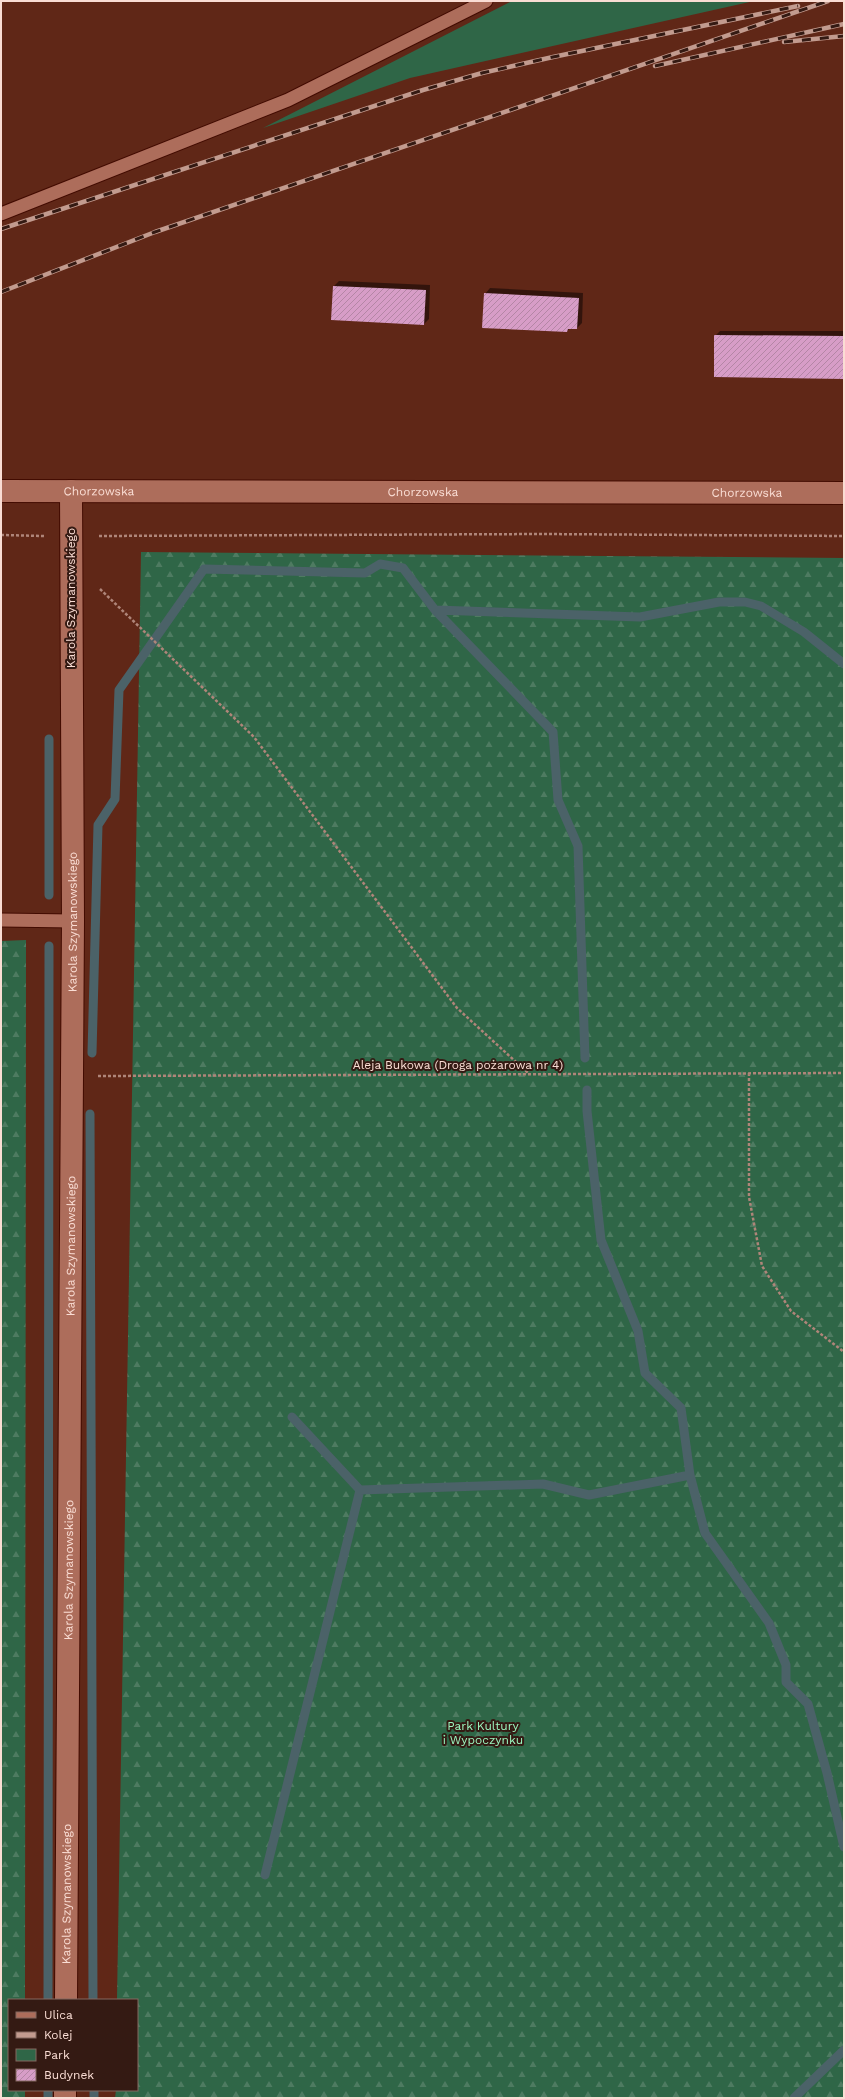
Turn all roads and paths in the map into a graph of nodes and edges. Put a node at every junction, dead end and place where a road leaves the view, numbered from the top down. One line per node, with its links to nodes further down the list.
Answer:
1 (486, 1): 2 (lane)
2 (1, 214)
3 (1, 491): 4 (street, Chorzowska)
4 (71, 491): 5 (street, Chorzowska); 7 (street, Karola Szymanowskiego)
5 (844, 493)
6 (1, 535): 7 (path)
7 (71, 536): 8 (path); 9 (street, Karola Szymanowskiego)
8 (844, 536)
9 (70, 560): 11 (street, Karola Szymanowskiego); 12 (path)
10 (1, 920): 11 (lane)
11 (73, 921): 15 (street, Karola Szymanowskiego)
12 (528, 1073): 13 (path, Aleja Bukowa (Droga pożarowa nr 4)); 15 (path, Aleja Bukowa (Droga pożarowa nr 4))
13 (749, 1073): 14 (path, Aleja Bukowa (Droga pożarowa nr 4)); 16 (path)
14 (844, 1073)
15 (72, 1076): 17 (street, Karola Szymanowskiego)
16 (844, 1352)
17 (66, 1999)

